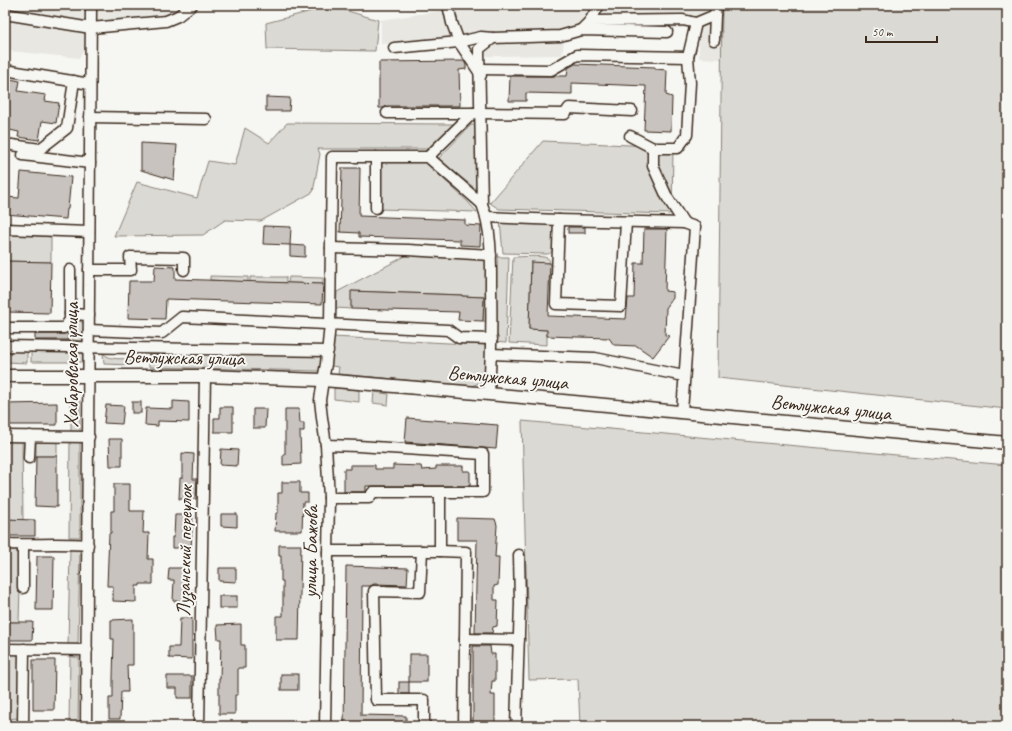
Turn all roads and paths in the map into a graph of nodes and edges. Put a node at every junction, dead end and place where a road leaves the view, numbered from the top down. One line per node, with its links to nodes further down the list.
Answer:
1 (91, 5): 9 (street, Хабаровская улица)
2 (192, 5): 9 (street)
3 (448, 5): 14 (street)
4 (599, 5): 7 (street)
5 (715, 10): 8 (street); 13 (street)
6 (5, 14): 9 (street)
7 (590, 21): 8 (street); 10 (street)
8 (696, 23): 16 (street)
9 (91, 28): 20 (street, Хабаровская улица)
10 (580, 30): 11 (street); 12 (street)
11 (667, 32)
12 (493, 38): 14 (street); 18 (street)
13 (714, 40)
14 (459, 42): 15 (street); 18 (street)
15 (394, 48)
16 (688, 57): 18 (street); 28 (street)
17 (5, 70): 19 (street)
18 (480, 72): 23 (street)
19 (74, 81): 20 (street); 27 (street)
20 (90, 84): 24 (street, Хабаровская улица)
21 (632, 111): 23 (street)
22 (387, 113): 23 (street)
23 (477, 113): 31 (street); 33 (street)
24 (90, 118): 25 (street); 32 (street, Хабаровская улица)
25 (206, 119)
26 (630, 136): 28 (street)
27 (5, 144)
28 (653, 148): 38 (street)
29 (23, 155): 32 (street)
30 (376, 157): 31 (street); 34 (street); 41 (street, улица Бажова)
31 (428, 157): 33 (street)
32 (90, 163): 40 (street, Хабаровская улица)
33 (482, 204): 35 (street)
34 (376, 208)
35 (487, 217): 36 (street); 42 (street)
36 (559, 220): 37 (street); 37 (street)
37 (626, 222): 38 (street)
38 (684, 223): 59 (street)
39 (5, 229): 40 (street)
40 (89, 232): 44 (street, Хабаровская улица)
41 (332, 248): 42 (street); 48 (street, улица Бажова)
42 (491, 255): 51 (street)
43 (70, 270): 46 (street)
44 (89, 270): 45 (street); 47 (street, Хабаровская улица)
45 (184, 270)
46 (70, 314): 47 (street); 49 (street)
47 (89, 315): 50 (street, Хабаровская улица)
48 (330, 324): 50 (street); 51 (street); 54 (street, улица Бажова)
49 (5, 328)
50 (89, 330): 53 (street, Хабаровская улица)
51 (492, 340): 55 (street)
52 (5, 346): 53 (street)
53 (89, 346): 54 (street); 56 (street, Хабаровская улица)
54 (328, 350): 60 (street, улица Бажова)
55 (492, 354): 59 (street); 61 (street)
56 (89, 375): 57 (main road, Ветлужская улица); 58 (main road, Ветлужская улица); 65 (street, Хабаровская улица)
57 (5, 376)
58 (205, 376): 60 (main road, Ветлужская улица); 86 (street, Лузанский переулок)
59 (684, 376): 62 (street)
60 (323, 380): 61 (main road, Ветлужская улица); 67 (street, улица Бажова)
61 (489, 394): 62 (main road, Ветлужская улица)
62 (682, 412): 66 (main road, Ветлужская улица)
63 (5, 436): 64 (street)
64 (30, 436): 65 (street); 68 (street)
65 (89, 437): 73 (street, Хабаровская улица)
66 (1007, 443)
67 (326, 445): 69 (street); 70 (street, улица Бажова)
68 (29, 458)
69 (440, 493): 70 (street); 75 (street)
70 (329, 498): 76 (street, улица Бажова)
71 (5, 544): 72 (street)
72 (23, 545): 73 (street); 78 (street)
73 (88, 545): 83 (street, Хабаровская улица)
74 (422, 551): 75 (street); 76 (street); 88 (street)
75 (440, 551): 79 (street)
76 (328, 552): 87 (street, улица Бажова)
77 (519, 555): 80 (street)
78 (23, 588)
79 (465, 639): 80 (street); 89 (street)
80 (519, 640): 90 (street)
81 (5, 649): 82 (street)
82 (24, 649): 83 (street); 84 (street)
83 (87, 650): 85 (street, Хабаровская улица)
84 (23, 726)
85 (86, 726)
86 (200, 726)
87 (325, 726)
88 (424, 726)
89 (464, 726)
90 (516, 726)

